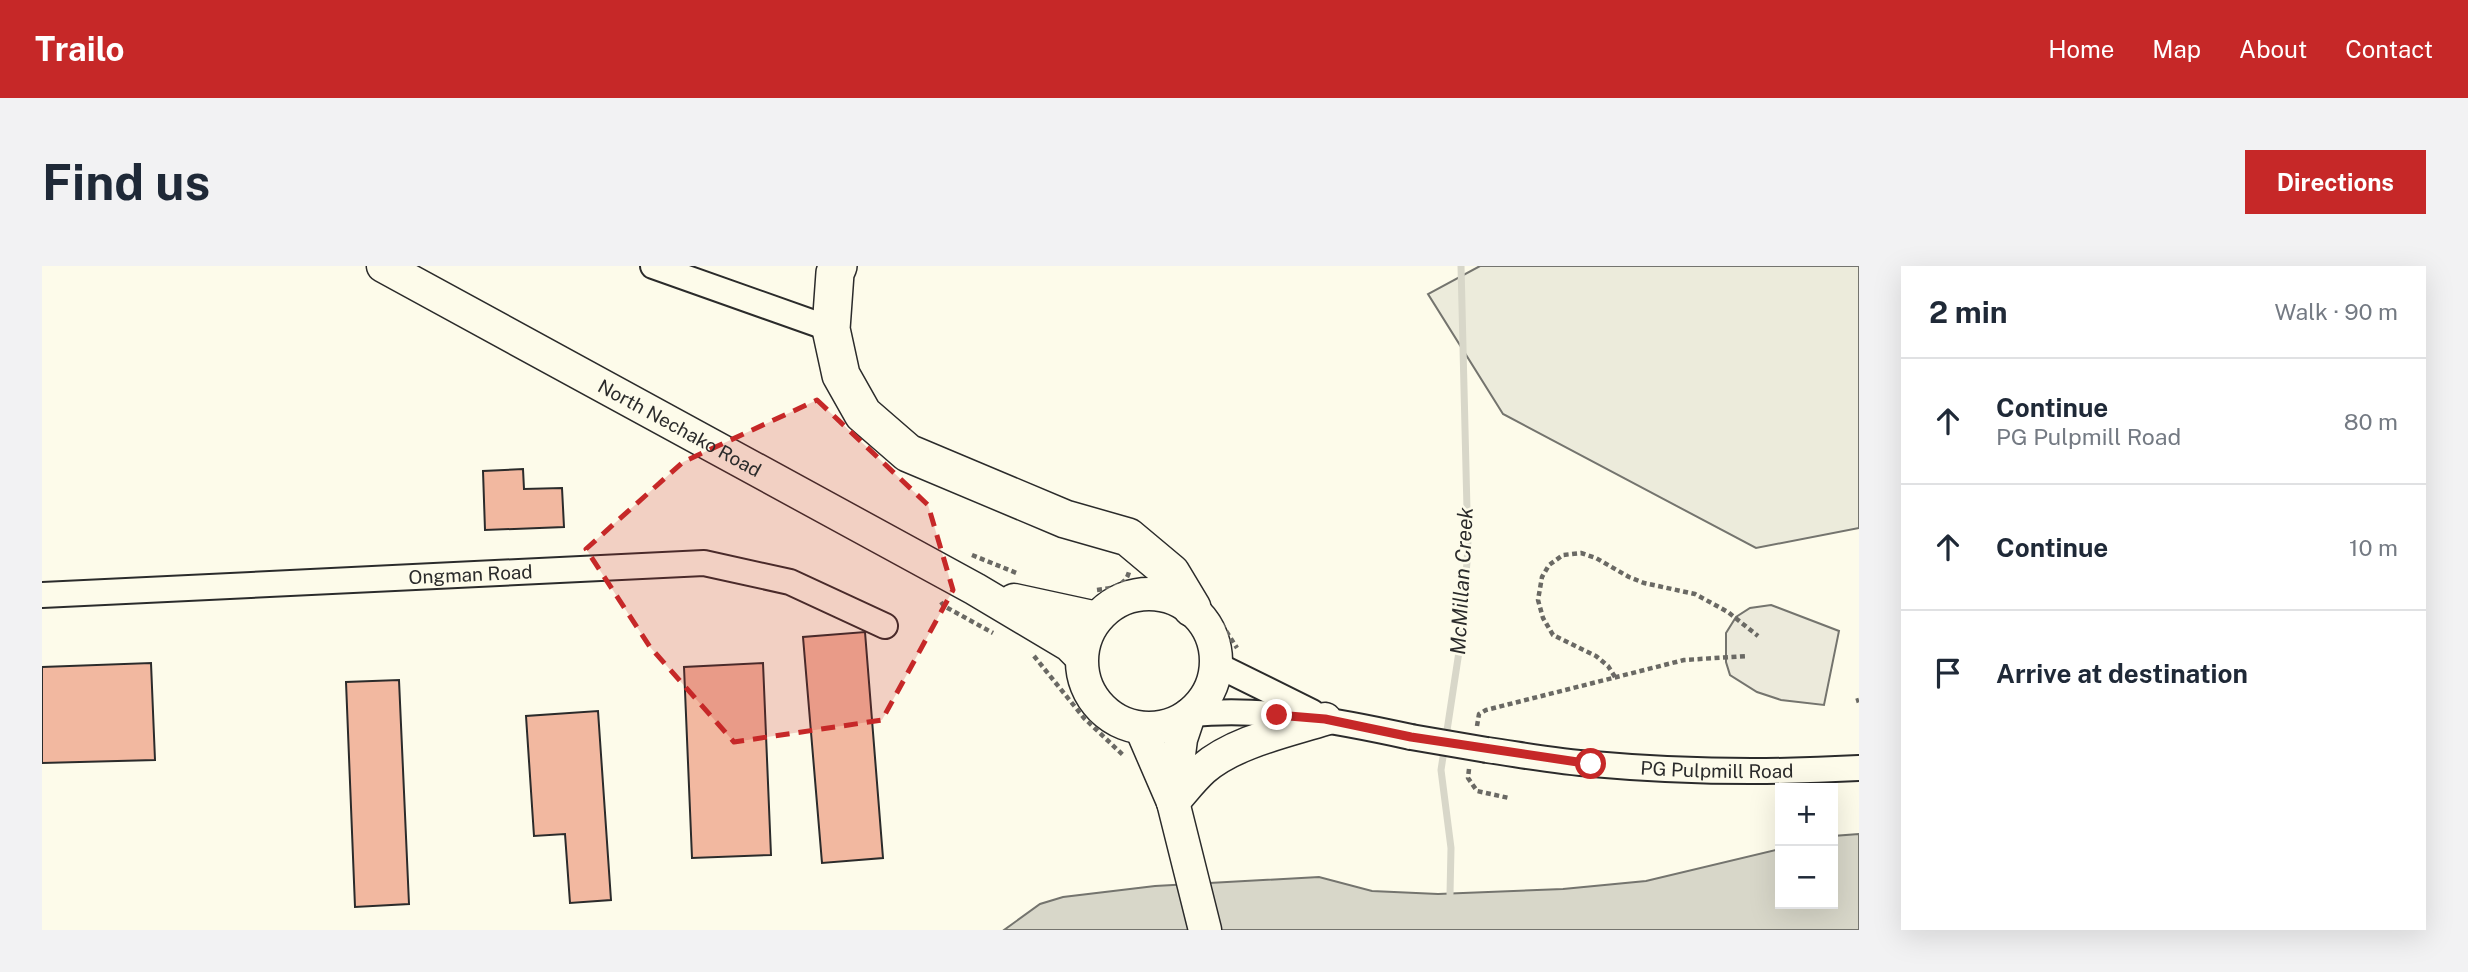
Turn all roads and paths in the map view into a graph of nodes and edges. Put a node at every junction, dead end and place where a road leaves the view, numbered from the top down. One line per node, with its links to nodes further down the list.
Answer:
1 (383, 266): 5 (main road, North Nechako Road)
2 (653, 266): 4 (street)
3 (838, 266): 4 (highway)
4 (831, 329): 7 (highway)
5 (975, 589): 8 (main road, North Nechako Road); 11 (main road, North Nechako Road)
6 (42, 595): 9 (street, Ongman Road)
7 (1192, 608): 8 (main road); 13 (main road)
8 (1097, 618): 11 (main road)
9 (885, 626)
10 (1758, 636): 14 (path)
11 (1081, 656): 18 (main road)
12 (1748, 656): 14 (path)
13 (1217, 665): 15 (main road); 16 (street)
14 (1615, 677): 17 (path)
15 (1190, 715): 16 (street); 18 (main road); 22 (main road)
16 (1325, 719): 19 (street, PG Pulpmill Road, bridge); 22 (main road)
17 (1476, 727)
18 (1141, 728): 22 (main road)
19 (1479, 757): 20 (street, PG Pulpmill Road); 21 (path)
20 (1859, 768)
21 (1508, 798)
22 (1173, 802): 23 (main road)
23 (1205, 930)

